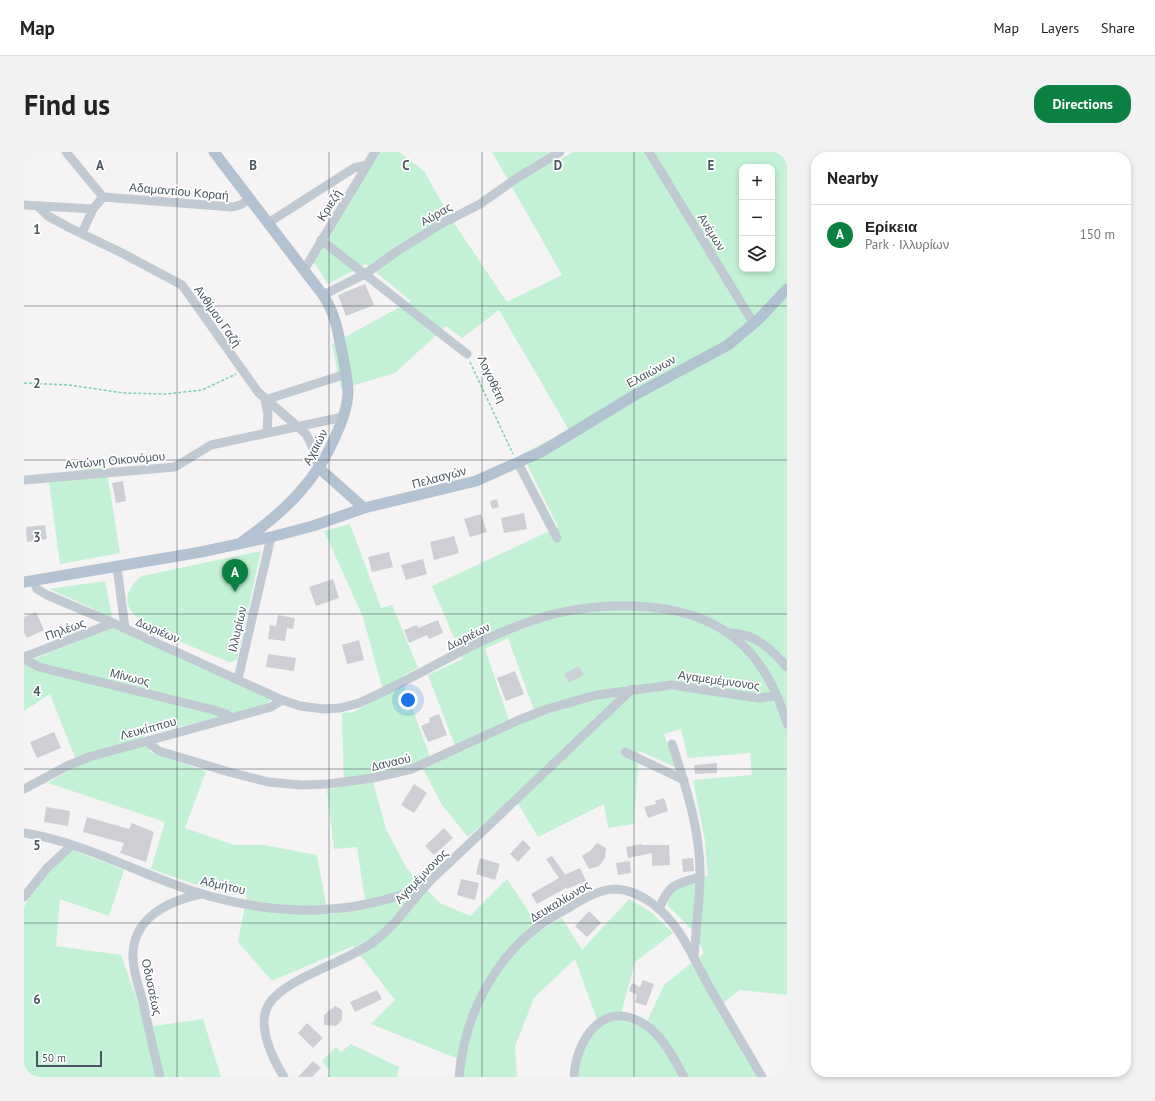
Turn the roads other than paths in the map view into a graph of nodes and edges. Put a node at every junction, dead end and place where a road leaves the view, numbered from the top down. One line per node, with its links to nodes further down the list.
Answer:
1 (66, 152): 7 (street)
2 (214, 152): 8 (main road, Αχαιών)
3 (374, 152): 6 (street, Κριεζή)
4 (560, 152): 16 (street, Αύρας)
5 (649, 152): 19 (street, Ανέμων)
6 (367, 165): 12 (street); 14 (street, Κριεζή)
7 (103, 197): 8 (street, Αδαμαντίου Κοραή); 11 (street)
8 (250, 199): 12 (main road, Αχαιών)
9 (24, 205): 10 (street)
10 (38, 206): 11 (street); 13 (street, Ανθίμου Γαζή)
11 (93, 210): 13 (street)
12 (268, 223): 15 (main road, Αχαιών)
13 (82, 232): 22 (street, Ανθίμου Γαζή)
14 (321, 240): 15 (street, Κριεζή); 16 (street, Λογοθέτη)
15 (304, 270): 18 (main road, Αχαιών)
16 (365, 274): 18 (street, Αύρας); 20 (street, Λογοθέτη)
17 (787, 289): 19 (main road, Ελαιώνων)
18 (322, 295): 21 (main road, Αχαιών)
19 (754, 324): 26 (main road, Ελαιώνων)
20 (467, 354)
21 (346, 374): 22 (street); 23 (main road, Αχαιών)
22 (265, 400): 24 (street, Ανθίμου Γαζή); 25 (street)
23 (343, 417): 24 (street, Αντώνη Οικονόμου); 27 (main road, Αχαιών)
24 (300, 428): 25 (street, Αντώνη Οικονόμου); 27 (street, Ανθίμου Γαζή)
25 (267, 432): 28 (street, Αντώνη Οικονόμου)
26 (518, 463): 29 (main road, Πελασγών); 31 (street)
27 (319, 468): 29 (main road); 32 (main road, Αχαιών)
28 (24, 480)
29 (364, 508): 30 (main road, Πελασγών)
30 (271, 537): 32 (main road, Πελασγών); 40 (street, Ιλλυρίων)
31 (557, 538)
32 (237, 544): 33 (main road, Αχαιών)
33 (117, 567): 34 (main road, Αχαιών); 36 (street, Δωριέων)
34 (28, 581): 35 (street, Δωριέων)
35 (113, 623): 36 (street, Δωριέων); 38 (street, Πηλέως)
36 (125, 628): 40 (street, Δωριέων)
37 (730, 633): 39 (street); 42 (street, Δωριέων); 43 (street, Δωριέων)
38 (24, 658): 44 (street, Μίνωος)
39 (787, 667)
40 (238, 679): 43 (street, Δωριέων)
41 (632, 689): 42 (street, Αγαμεμέμνονος); 46 (street, Δαναού); 54 (street, Αγαμέμνονος)
42 (777, 696): 45 (street, Δωριέων)
43 (282, 700): 44 (street, Λευκίππου)
44 (231, 718): 46 (street, Λευκίππου)
45 (787, 724)
46 (149, 741): 50 (street, Λευκίππου)
47 (672, 744): 49 (street)
48 (625, 752): 49 (street)
49 (684, 780): 53 (street)
50 (24, 789)
51 (24, 833): 52 (street, Αδμήτου)
52 (72, 845): 55 (street, Αδμήτου); 56 (street)
53 (700, 877): 57 (street); 58 (street)
54 (423, 888): 55 (street, Αδμήτου); 60 (street, Αγαμέμνονος)
55 (203, 894): 59 (street, Οδυσσέως)
56 (24, 897)
57 (659, 909): 58 (street, Δευκαλίωνος); 61 (street, Δευκαλίωνος)
58 (694, 958): 64 (street, Δευκαλίωνος)
59 (160, 1077)
60 (284, 1077)
61 (459, 1077)
62 (574, 1077): 63 (street)
63 (684, 1077)
64 (762, 1077)

